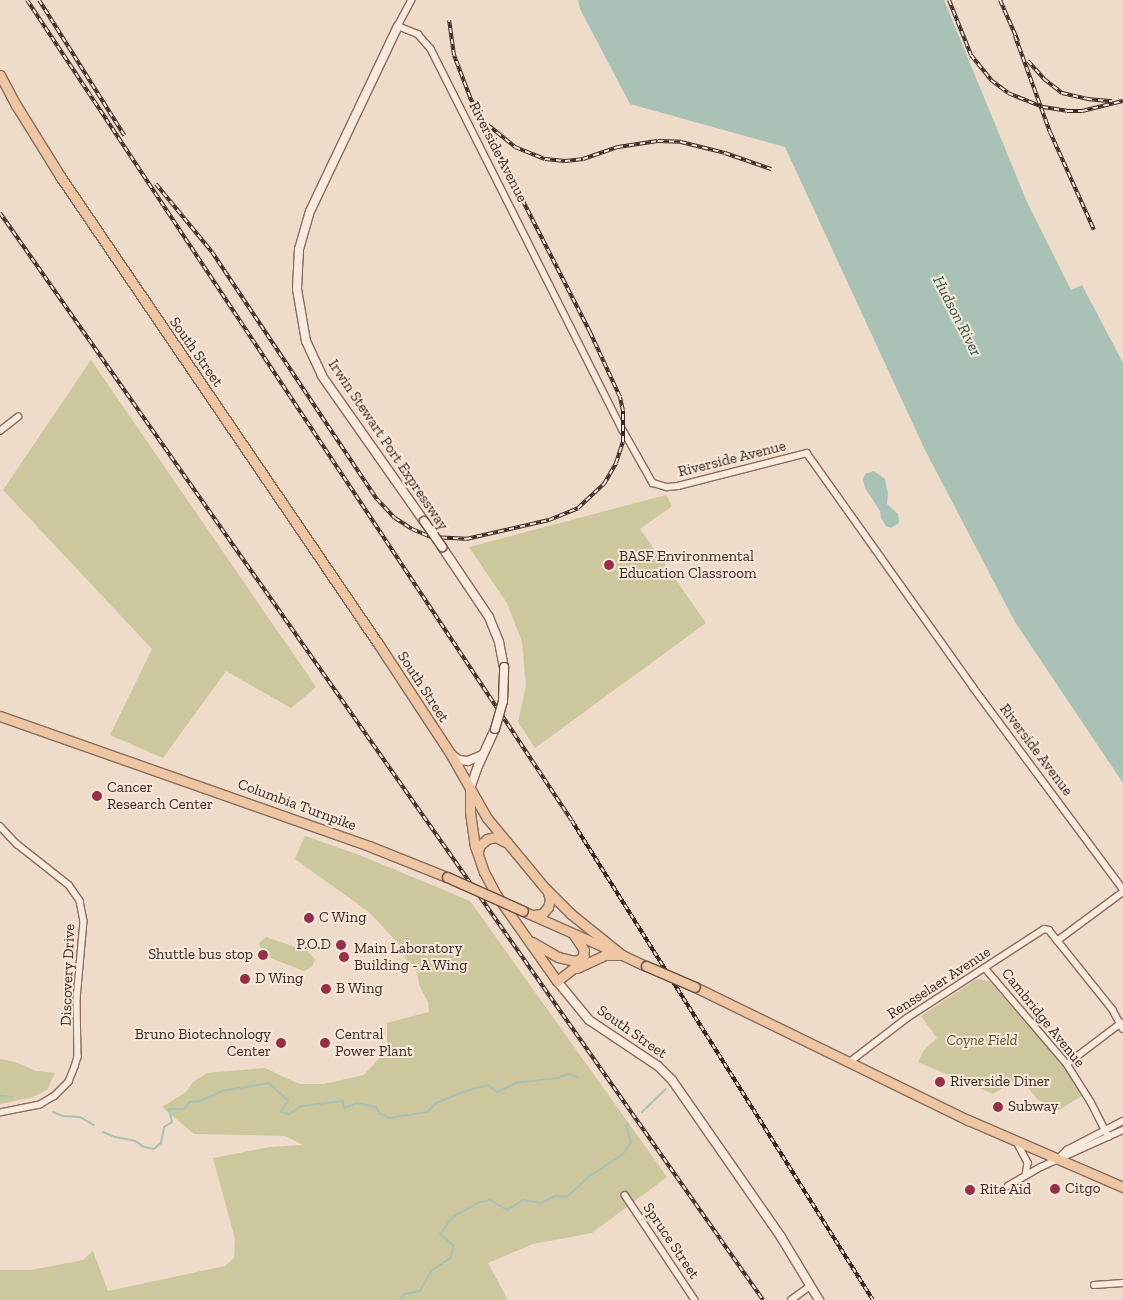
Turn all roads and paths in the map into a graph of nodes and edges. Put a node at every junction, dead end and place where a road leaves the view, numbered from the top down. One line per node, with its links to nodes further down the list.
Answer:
1 (412, 0): 2 (street)
2 (398, 26): 7 (main road, Irwin Stewart Port Expressway, bridge); 14 (street, Riverside Avenue)
3 (0, 74): 8 (main road, South Street)
4 (18, 418): 5 (street)
5 (1, 427)
6 (0, 716): 15 (main road, Columbia Turnpike, bridge)
7 (486, 749): 8 (main road); 9 (main road, Irwin Stewart Port Expressway)
8 (450, 753): 9 (main road, South Street)
9 (470, 789): 11 (main road); 12 (main road, South Street)
10 (0, 826): 27 (street, Discovery Drive)
11 (508, 843): 12 (main road); 13 (main road)
12 (478, 855): 17 (main road, South Street)
13 (546, 888): 15 (main road); 20 (main road)
14 (1123, 890): 18 (street)
15 (532, 915): 16 (main road)
16 (570, 932): 19 (main road); 20 (main road)
17 (526, 937): 19 (main road); 23 (main road, South Street)
18 (1057, 941): 21 (street, Rensselaer Avenue); 24 (street)
19 (584, 955): 22 (main road)
20 (622, 955): 22 (main road); 25 (main road, bridge)
21 (985, 968): 25 (street, Rensselaer Avenue); 26 (street, Cambridge Avenue)
22 (572, 970): 23 (main road)
23 (557, 981): 40 (main road, South Street)
24 (1122, 1026): 26 (street)
25 (851, 1061): 32 (main road)
26 (1067, 1064): 29 (street, Cambridge Avenue)
27 (0, 1113)
28 (1123, 1121): 29 (street)
29 (1106, 1130): 31 (street, Cambridge Avenue); 33 (street)
30 (1123, 1130): 31 (street)
31 (1109, 1137): 33 (street)
32 (1016, 1140): 33 (main road); 34 (street)
33 (1059, 1158): 34 (street); 36 (main road)
34 (1026, 1176): 35 (street)
35 (1008, 1186)
36 (1123, 1187)
37 (625, 1196): 41 (street, Spruce Street)
38 (1123, 1283): 39 (street)
39 (1094, 1285)
40 (810, 1286): 42 (street); 43 (main road, South Street)
41 (695, 1300)
42 (790, 1300)
43 (818, 1300)

